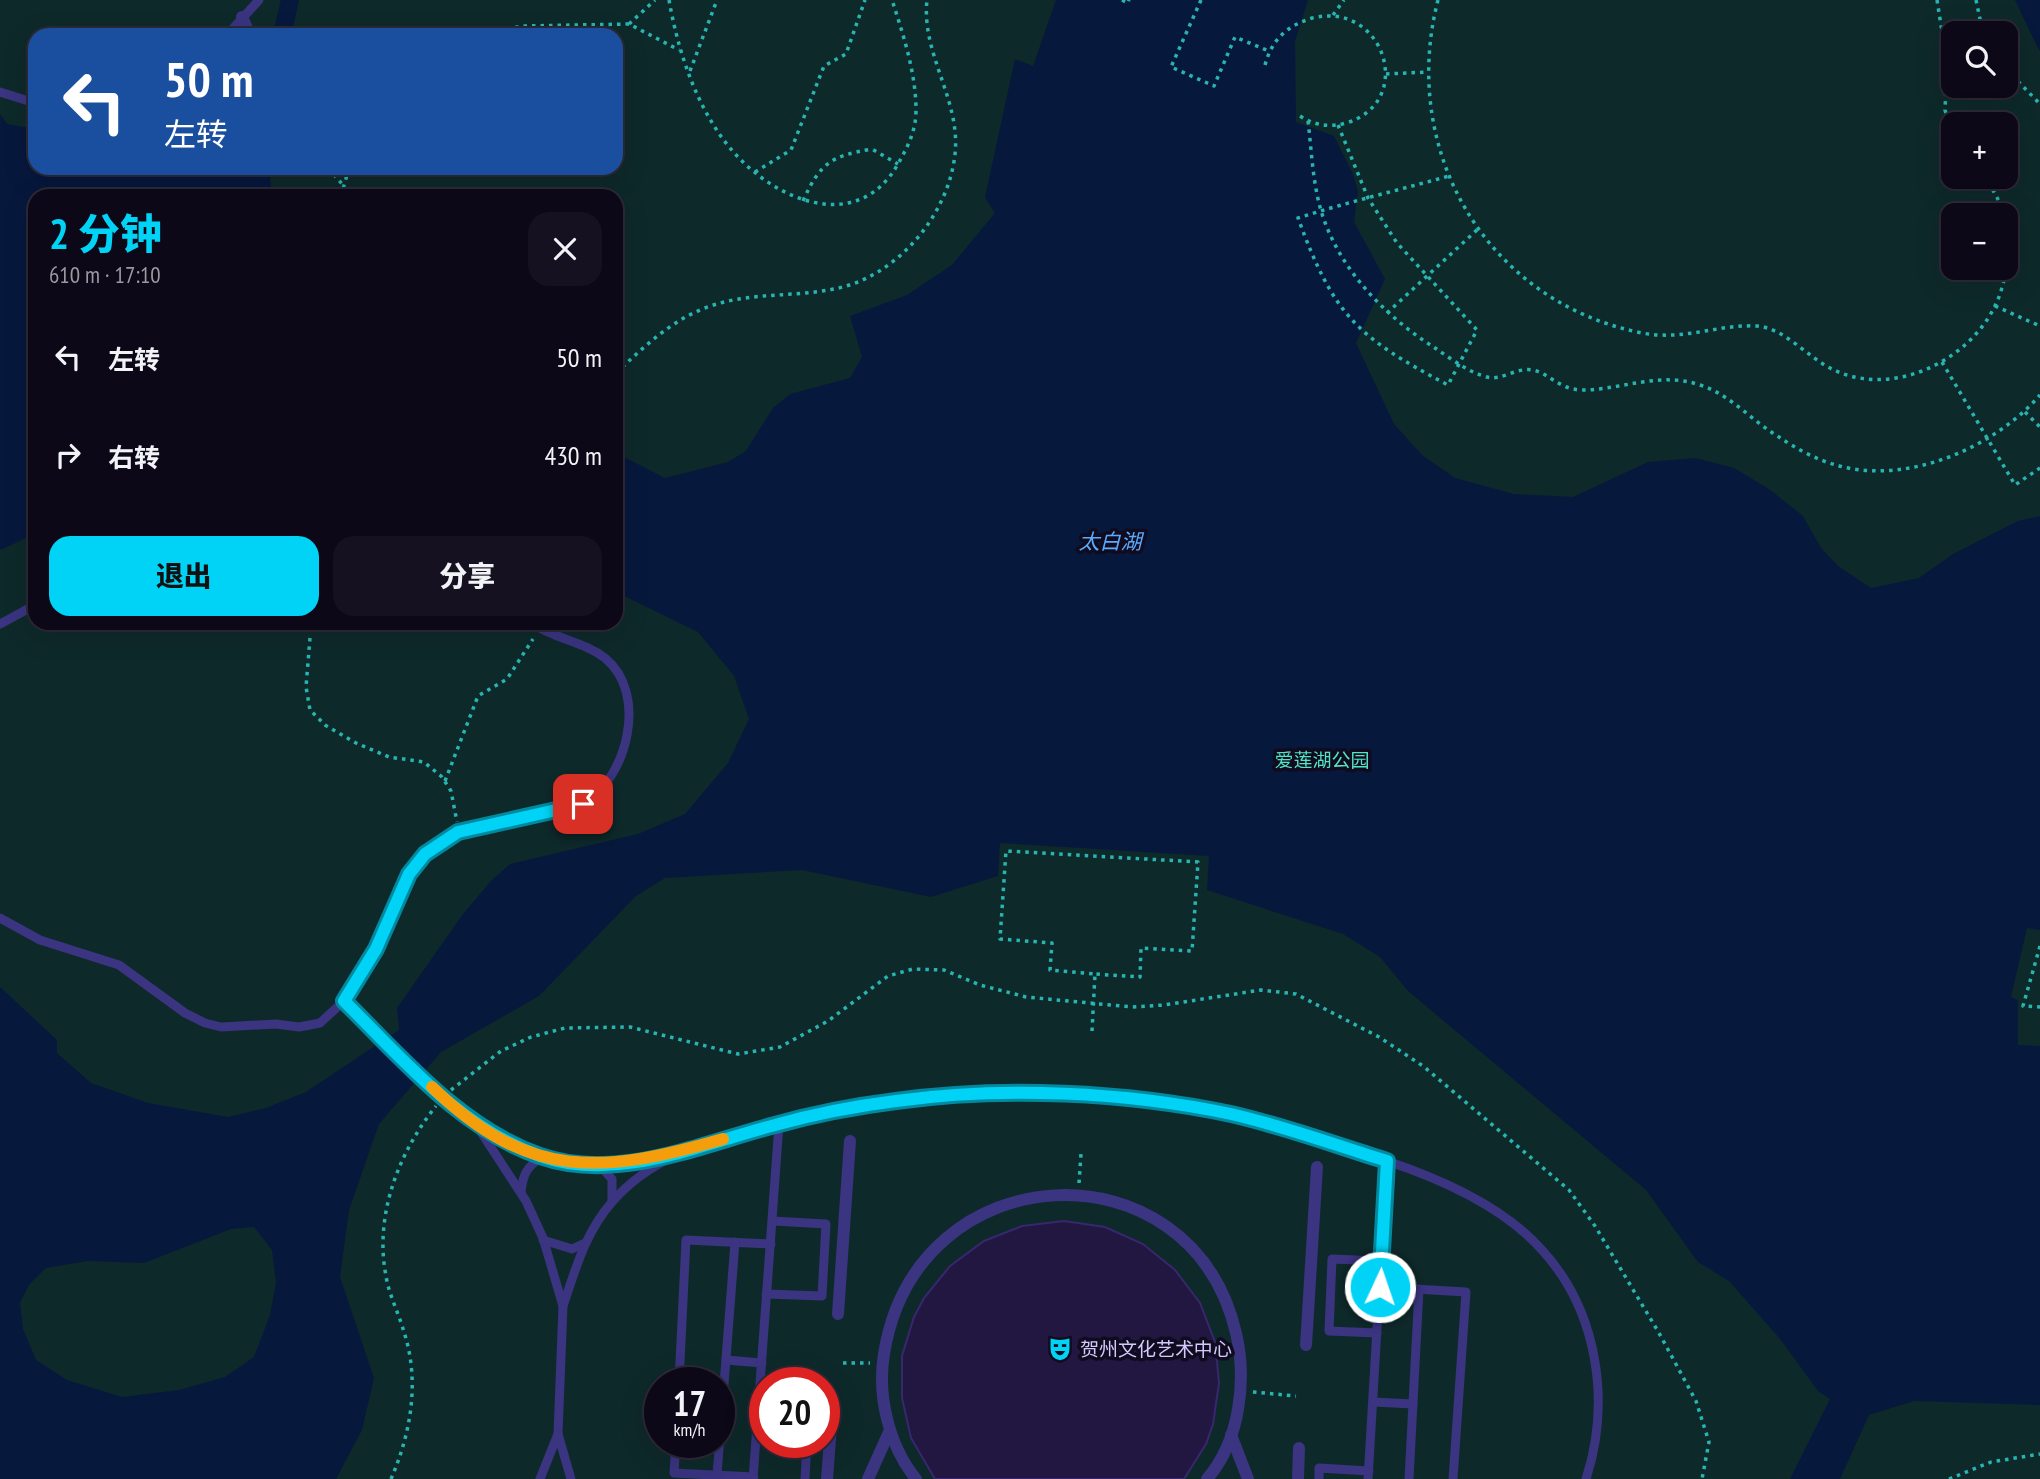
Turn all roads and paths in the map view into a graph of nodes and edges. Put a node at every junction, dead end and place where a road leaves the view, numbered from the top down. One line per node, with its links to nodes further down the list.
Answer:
1 (259, 0): 16 (lane)
2 (655, 0): 18 (path)
3 (669, 0): 22 (path)
4 (717, 0): 26 (path)
5 (865, 0): 37 (path)
6 (892, 0): 36 (path)
7 (927, 0): 54 (path)
8 (1122, 0): 9 (path)
9 (1129, 0)
10 (1201, 0): 23 (path)
11 (1344, 0): 15 (path)
12 (1438, 0): 25 (path)
13 (1937, 0): 32 (path)
14 (1976, 0): 17 (path)
15 (1334, 15): 23 (path); 27 (path)
16 (242, 17): 19 (lane); 20 (street)
17 (1980, 21)
18 (629, 24): 21 (path); 22 (path)
19 (233, 28)
20 (247, 28)
21 (513, 28)
22 (681, 51): 26 (path)
23 (1269, 51): 24 (path)
24 (1265, 65)
25 (1428, 72): 27 (path); 40 (path)
26 (689, 73): 37 (path)
27 (1386, 74): 35 (path)
28 (2018, 81): 31 (path)
29 (0, 92): 30 (lane)
30 (28, 101)
31 (2040, 104)
32 (1946, 112)
33 (1300, 116): 34 (path)
34 (1308, 121): 35 (path); 46 (path)
35 (1338, 125): 44 (path)
36 (898, 164): 45 (path); 45 (path)
37 (755, 172): 45 (path)
38 (334, 175): 41 (path)
39 (347, 175): 41 (path)
40 (1449, 176): 44 (path); 47 (path)
41 (343, 185): 42 (path)
42 (342, 189)
43 (1992, 189): 49 (path)
44 (1368, 198): 46 (path); 48 (path)
45 (803, 201)
46 (1322, 211): 50 (path); 53 (path)
47 (1478, 229): 48 (path); 52 (path)
48 (1426, 277): 50 (path); 53 (path)
49 (1995, 306): 51 (path); 52 (path)
50 (1387, 313): 53 (path)
51 (2040, 326)
52 (1942, 362): 58 (path)
53 (1459, 364): 58 (path)
54 (623, 367)
55 (2040, 395): 56 (path)
56 (2025, 412): 57 (path); 58 (path)
57 (2040, 427)
58 (1988, 440): 59 (path)
59 (2040, 468)
60 (28, 609): 61 (lane)
61 (0, 624)
62 (311, 630): 65 (path)
63 (532, 630): 65 (path)
64 (547, 630): 66 (lane)
65 (445, 781): 66 (path)
66 (458, 832): 70 (lane)
67 (0, 918): 70 (lane)
68 (2040, 946): 71 (path)
69 (1096, 974): 69 (path); 72 (path)
70 (344, 1001): 73 (lane)
71 (2040, 1007)
72 (1092, 1031)
73 (443, 1097): 74 (lane); 121 (path)
74 (475, 1124): 79 (lane); 83 (lane)
75 (779, 1124): 78 (lane); 80 (lane); 86 (lane)
76 (850, 1141): 96 (street)
77 (1081, 1154): 84 (path)
78 (671, 1155): 81 (lane); 85 (lane)
79 (542, 1157): 81 (lane); 83 (lane)
80 (1387, 1161): 91 (lane); 134 (lane)
81 (598, 1164): 85 (lane)
82 (1317, 1167): 98 (street)
83 (521, 1192): 87 (lane)
84 (1079, 1195): 102 (street); 105 (street)
85 (612, 1201): 89 (lane)
86 (773, 1221): 90 (lane); 94 (lane)
87 (543, 1240): 89 (lane); 95 (lane)
88 (735, 1242): 90 (lane); 99 (lane); 103 (lane)
89 (584, 1243): 95 (lane)
90 (771, 1244): 94 (lane)
91 (1381, 1261): 92 (lane); 97 (lane)
92 (1380, 1287): 93 (lane); 97 (lane)
93 (1419, 1289): 108 (lane); 133 (lane)
94 (766, 1294): 100 (lane)
95 (563, 1306): 110 (lane)
96 (838, 1314)
97 (1377, 1333): 107 (lane)
98 (1307, 1345)
99 (726, 1360): 100 (lane); 118 (lane)
100 (762, 1363): 104 (lane)
101 (843, 1363): 102 (path)
102 (882, 1363): 109 (street)
103 (680, 1367)
104 (762, 1367)
105 (1240, 1390): 106 (path); 111 (street)
106 (1296, 1396)
107 (1373, 1402): 108 (lane); 119 (lane)
108 (1413, 1404): 132 (lane)
109 (890, 1430): 126 (street); 127 (street)
110 (558, 1434): 122 (lane); 123 (lane)
111 (1231, 1435): 128 (street); 129 (street)
112 (1299, 1448): 130 (street)
113 (2040, 1454): 135 (path)
114 (675, 1458): 118 (lane)
115 (757, 1458): 120 (lane)
116 (807, 1458): 124 (lane)
117 (829, 1458): 125 (street)
118 (717, 1475): 120 (lane)
119 (1368, 1475): 131 (lane)
120 (753, 1478)
121 (391, 1479)
122 (540, 1479)
123 (571, 1479)
124 (806, 1479)
125 (827, 1479)
126 (868, 1479)
127 (916, 1479)
128 (1207, 1479)
129 (1248, 1479)
130 (1298, 1479)
131 (1319, 1479)
132 (1409, 1479)
133 (1453, 1479)
134 (1586, 1479)
135 (1949, 1479)

